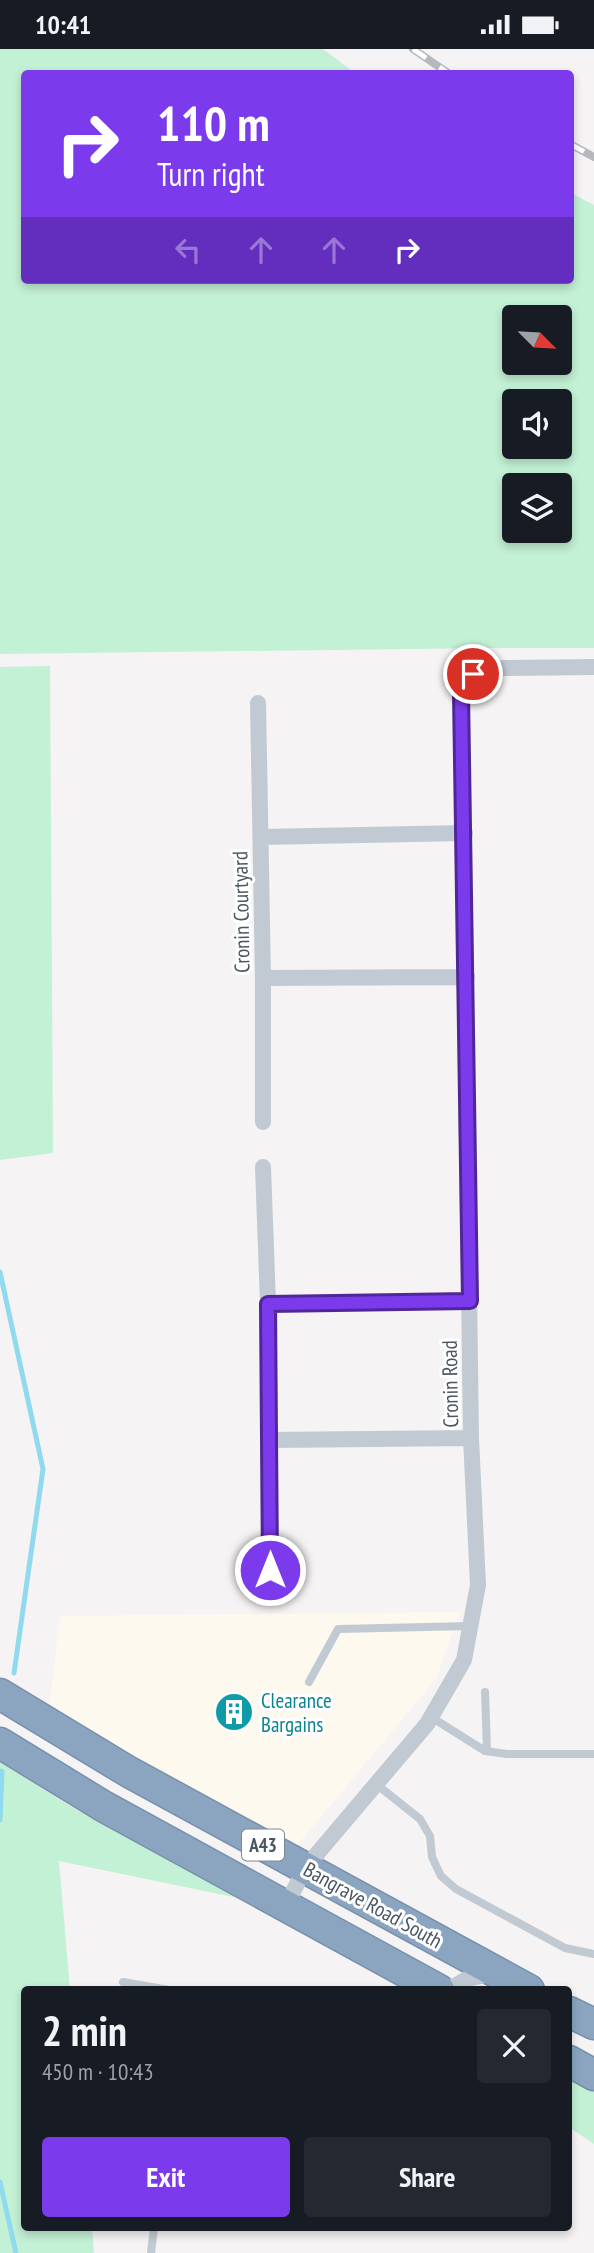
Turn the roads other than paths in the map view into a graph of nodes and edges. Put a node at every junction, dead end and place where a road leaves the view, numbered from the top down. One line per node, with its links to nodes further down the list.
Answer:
1 (594, 667): 3 (street, Cronin Road)
2 (258, 703): 4 (street, Cronin Courtyard)
3 (465, 833): 4 (street); 5 (street, Cronin Road)
4 (261, 837): 6 (street, Cronin Courtyard)
5 (467, 977): 6 (street); 9 (street, Cronin Road)
6 (263, 978): 7 (street, Cronin Courtyard)
7 (263, 1122)
8 (263, 1167): 10 (street)
9 (470, 1301): 10 (street); 11 (street, Cronin Road)
10 (268, 1304): 12 (street)
11 (471, 1438): 12 (street); 14 (street, Cronin Road)
12 (270, 1440): 13 (street)
13 (270, 1570)
14 (470, 1626): 15 (lane); 18 (street, Cronin Road)
15 (309, 1682)
16 (485, 1692): 20 (lane)
17 (0, 1693): 23 (highway, Bangrave Road South / A43)
18 (431, 1717): 20 (lane); 22 (street, Cronin Road)
19 (0, 1743): 24 (highway, Bangrave Road South / A43)
20 (487, 1751): 21 (lane)
21 (594, 1754)
22 (376, 1784): 23 (street, Cronin Road); 25 (lane)
23 (305, 1868): 24 (street, Cronin Road); 26 (highway, Bangrave Road South / A43)
24 (286, 1906): 29 (highway, Bangrave Road South / A43)
25 (594, 1954)
26 (496, 1972): 30 (street); 31 (highway, Bangrave Road South / A43)
27 (123, 1982): 28 (lane)
28 (146, 1986)
29 (432, 1986)
30 (454, 1986)
31 (522, 1986)
32 (572, 2013): 33 (highway)
33 (594, 2024)
34 (572, 2063): 35 (highway)
35 (594, 2075)
36 (154, 2231): 37 (lane)
37 (151, 2253)

